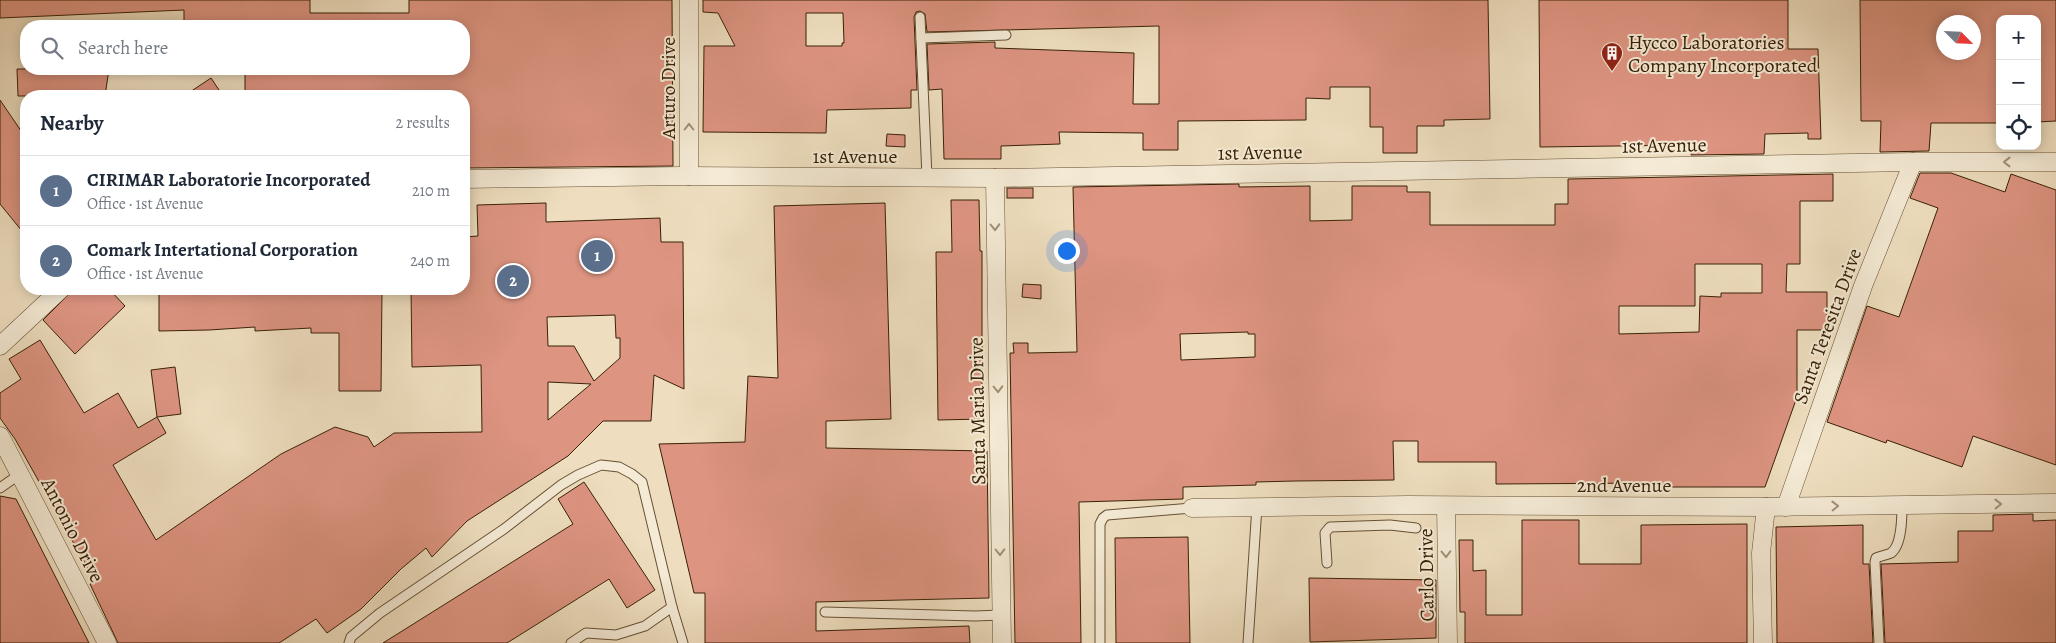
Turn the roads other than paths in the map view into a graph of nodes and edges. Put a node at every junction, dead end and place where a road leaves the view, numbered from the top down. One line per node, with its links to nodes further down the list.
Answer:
1 (689, 0): 7 (street, Arturo Drive, one-way to 1)
2 (920, 17): 4 (lane)
3 (1006, 35): 4 (lane)
4 (921, 38): 8 (lane)
5 (1913, 162): 6 (street, 1st Avenue, one-way to 5); 9 (street, 1st Avenue); 21 (street, Santa Teresita Drive)
6 (2056, 162)
7 (689, 176): 8 (street, 1st Avenue); 10 (street, 1st Avenue)
8 (927, 177): 9 (street, 1st Avenue)
9 (995, 178): 27 (street, Santa Maria Drive, one-way to 27)
10 (470, 179)
11 (54, 295): 12 (street)
12 (0, 346)
13 (0, 436): 14 (street, Antonio Drive)
14 (20, 474): 15 (lane); 28 (street, Antonio Drive)
15 (0, 488)
16 (2056, 503): 17 (street, 2nd Avenue, one-way to 16)
17 (1902, 505): 21 (street, 2nd Avenue, one-way to 17); 37 (lane)
18 (1257, 506): 19 (street, 2nd Avenue); 22 (street, 2nd Avenue); 34 (lane)
19 (1446, 506): 20 (street, 2nd Avenue); 35 (street, Carlo Drive, one-way to 35)
20 (1766, 507): 21 (street, 2nd Avenue); 36 (street)
21 (1786, 507)
22 (1192, 508): 33 (lane)
23 (1416, 528): 24 (lane)
24 (1328, 563)
25 (672, 607): 29 (lane); 30 (lane); 31 (lane)
26 (825, 612): 27 (lane)
27 (1001, 615): 32 (street, Santa Maria Drive)
28 (107, 643)
29 (349, 643)
30 (570, 643)
31 (683, 643)
32 (1002, 643)
33 (1100, 643)
34 (1248, 643)
35 (1448, 643)
36 (1763, 643)
37 (1879, 643)

